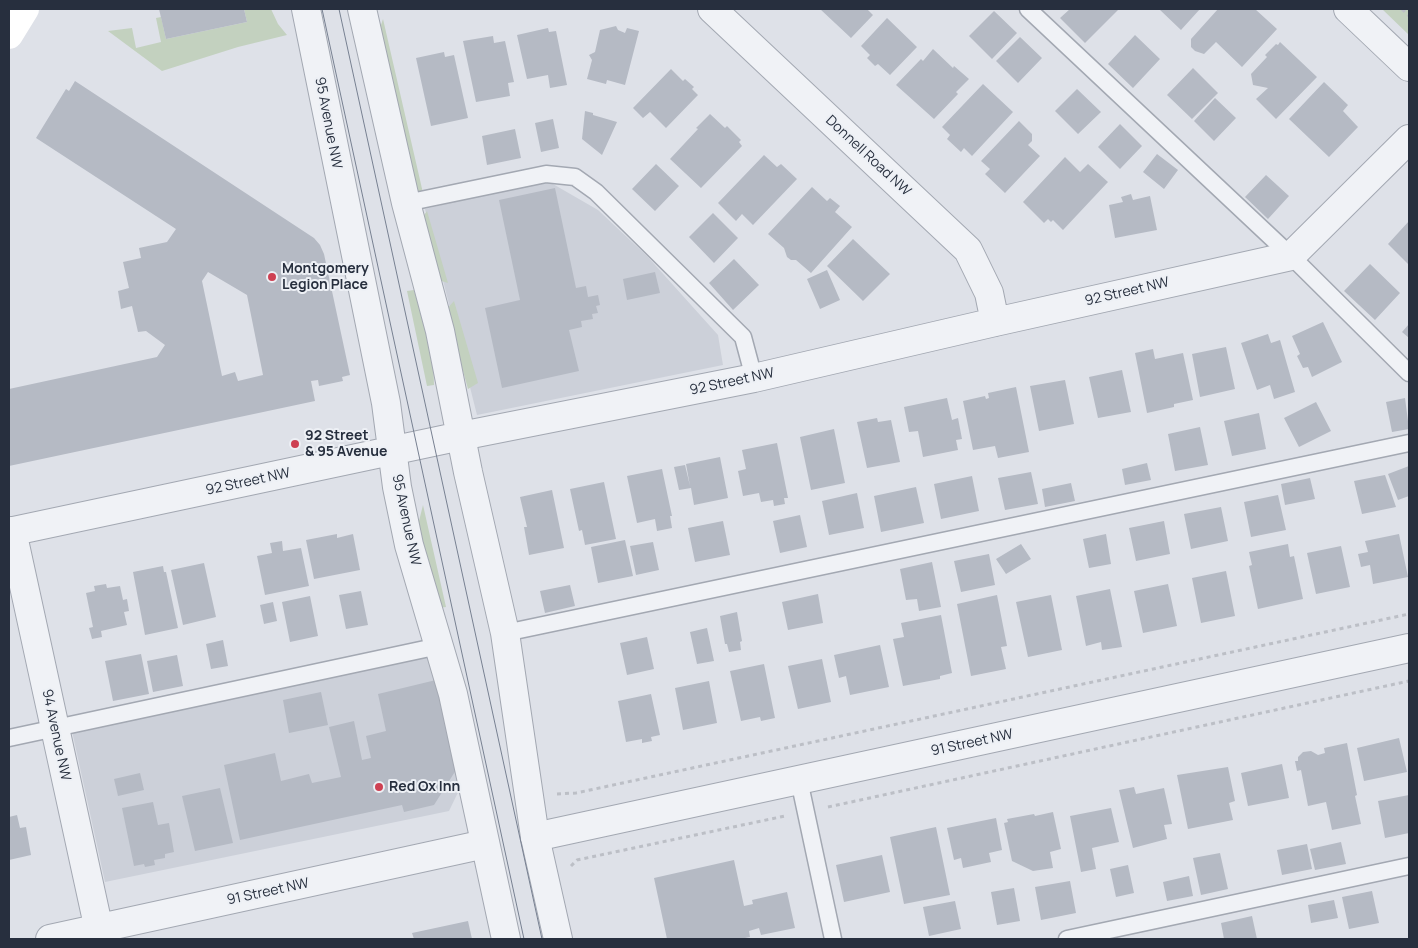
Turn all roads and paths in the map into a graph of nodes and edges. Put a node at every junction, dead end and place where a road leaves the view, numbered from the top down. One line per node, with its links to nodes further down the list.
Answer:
1 (25, 9): 9 (main road)
2 (306, 9): 19 (street, 95 Avenue NW)
3 (362, 9): 12 (street)
4 (712, 9): 14 (street, Donnell Road NW)
5 (1028, 9): 13 (lane)
6 (1348, 9): 10 (street)
7 (1402, 9): 8 (path)
8 (1409, 16)
9 (9, 35)
10 (1409, 67)
11 (1409, 139): 13 (street)
12 (406, 203): 16 (lane); 17 (street)
13 (1291, 256): 14 (street, 92 Street NW); 15 (lane)
14 (995, 322): 16 (street, 92 Street NW)
15 (1409, 373)
16 (754, 378): 17 (street, 92 Street NW)
17 (461, 436): 19 (street, 92 Street NW); 22 (street)
18 (1409, 443): 22 (lane)
19 (392, 451): 20 (street, 92 Street NW); 23 (street, 95 Avenue NW)
20 (10, 532): 26 (street, 94 Avenue NW)
21 (1409, 614): 29 (path)
22 (505, 633): 31 (street)
23 (439, 646): 26 (lane); 32 (street, 95 Avenue NW)
24 (1409, 648): 28 (street, 91 Street NW)
25 (1409, 681): 30 (path)
26 (55, 728): 27 (lane); 35 (street, 94 Avenue NW)
27 (9, 738)
28 (799, 780): 30 (lane); 31 (street, 91 Street NW)
29 (555, 794)
30 (806, 811): 34 (path); 39 (lane)
31 (535, 838): 38 (street)
32 (485, 844): 35 (street, 91 Street NW); 37 (street, 95 Avenue NW)
33 (1409, 866): 40 (lane)
34 (564, 872)
35 (100, 934): 36 (street, 91 Street NW)
36 (50, 939)
37 (506, 939)
38 (558, 939)
39 (833, 939)
40 (1067, 939)

